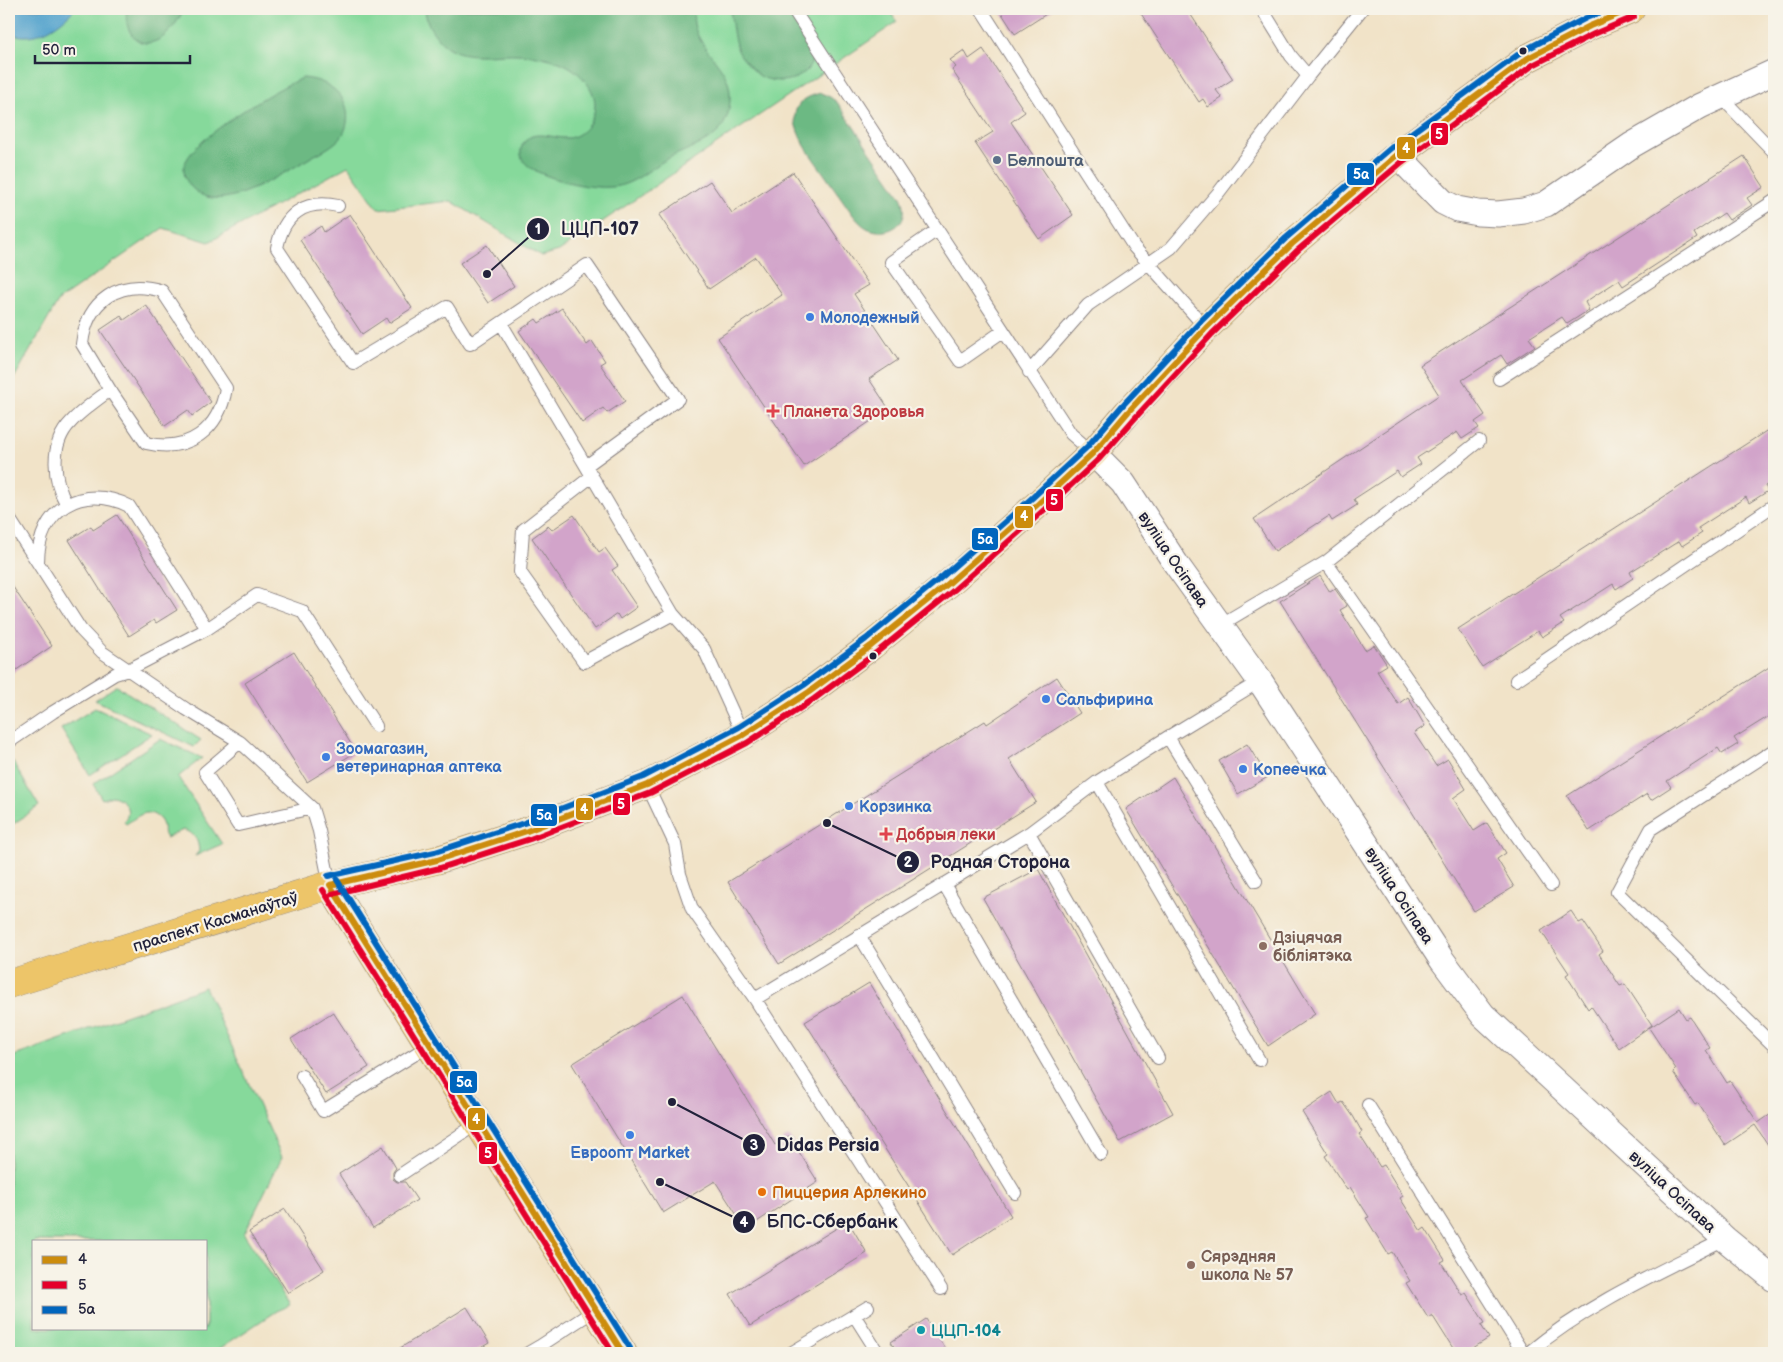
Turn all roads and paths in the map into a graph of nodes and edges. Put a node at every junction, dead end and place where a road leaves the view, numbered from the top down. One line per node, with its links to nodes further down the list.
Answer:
1 (793, 9): 13 (lane)
2 (981, 9): 14 (lane)
3 (1262, 9): 7 (lane)
4 (1362, 9): 7 (lane)
5 (1631, 9): 10 (main road, праспект Касманаўтаў)
6 (1774, 72): 8 (street)
7 (1308, 76): 14 (lane)
8 (1721, 97): 9 (lane); 10 (street)
9 (1774, 152)
10 (1397, 155): 16 (main road, праспект Касманаўтаў)
11 (1774, 201): 19 (lane)
12 (338, 206): 15 (lane)
13 (937, 230): 17 (lane); 17 (lane)
14 (1149, 263): 16 (lane); 18 (lane)
15 (501, 323): 23 (lane); 23 (lane)
16 (1206, 328): 22 (main road, праспект Касманаўтаў)
17 (1003, 331): 18 (lane)
18 (1029, 372): 22 (lane)
19 (1499, 379)
20 (110, 390): 20 (lane); 24 (lane)
21 (1479, 441): 28 (lane)
22 (1093, 453): 30 (street, вуліца Осіпава); 36 (main road, праспект Касманаўтаў)
23 (589, 471): 29 (lane); 29 (lane)
24 (67, 505): 27 (lane); 31 (lane)
25 (1774, 505): 33 (lane)
26 (9, 518): 27 (lane)
27 (38, 562): 32 (lane)
28 (1326, 562): 30 (lane); 48 (lane)
29 (674, 614): 36 (lane)
30 (1220, 625): 34 (street, вуліца Осіпава)
31 (207, 629): 32 (lane); 35 (lane)
32 (128, 670): 38 (lane); 39 (lane)
33 (1516, 680)
34 (1260, 681): 37 (lane); 62 (street, вуліца Осіпава)
35 (376, 726)
36 (743, 735): 42 (main road, праспект Касманаўтаў)
37 (1168, 737): 41 (lane); 45 (lane)
38 (9, 742)
39 (240, 742): 43 (lane); 43 (lane)
40 (1774, 750): 53 (lane)
41 (1097, 782): 44 (lane); 55 (lane)
42 (647, 785): 47 (main road, праспект Касманаўтаў); 51 (lane)
43 (312, 808): 47 (lane)
44 (1029, 833): 46 (lane); 54 (lane)
45 (1256, 881)
46 (944, 884): 49 (lane); 59 (lane)
47 (330, 885): 50 (main road, праспект Касманаўтаў); 52 (main road)
48 (1552, 885)
49 (859, 935): 51 (lane); 61 (lane)
50 (9, 984)
51 (755, 999): 64 (lane)
52 (430, 1045): 56 (lane); 58 (main road)
53 (1774, 1046)
54 (1158, 1058)
55 (1258, 1060)
56 (302, 1076)
57 (1368, 1104): 73 (lane)
58 (478, 1123): 60 (lane); 66 (main road)
59 (1102, 1154)
60 (400, 1175)
61 (1015, 1193)
62 (1725, 1239): 63 (street, вуліца Осіпава); 74 (lane)
63 (1774, 1279)
64 (941, 1289)
65 (868, 1306): 67 (lane)
66 (595, 1310): 68 (lane); 70 (main road)
67 (854, 1315): 71 (lane); 72 (lane)
68 (542, 1350): 69 (lane)
69 (528, 1353)
70 (623, 1353)
71 (791, 1353)
72 (878, 1353)
73 (1522, 1353)
74 (1528, 1353)

